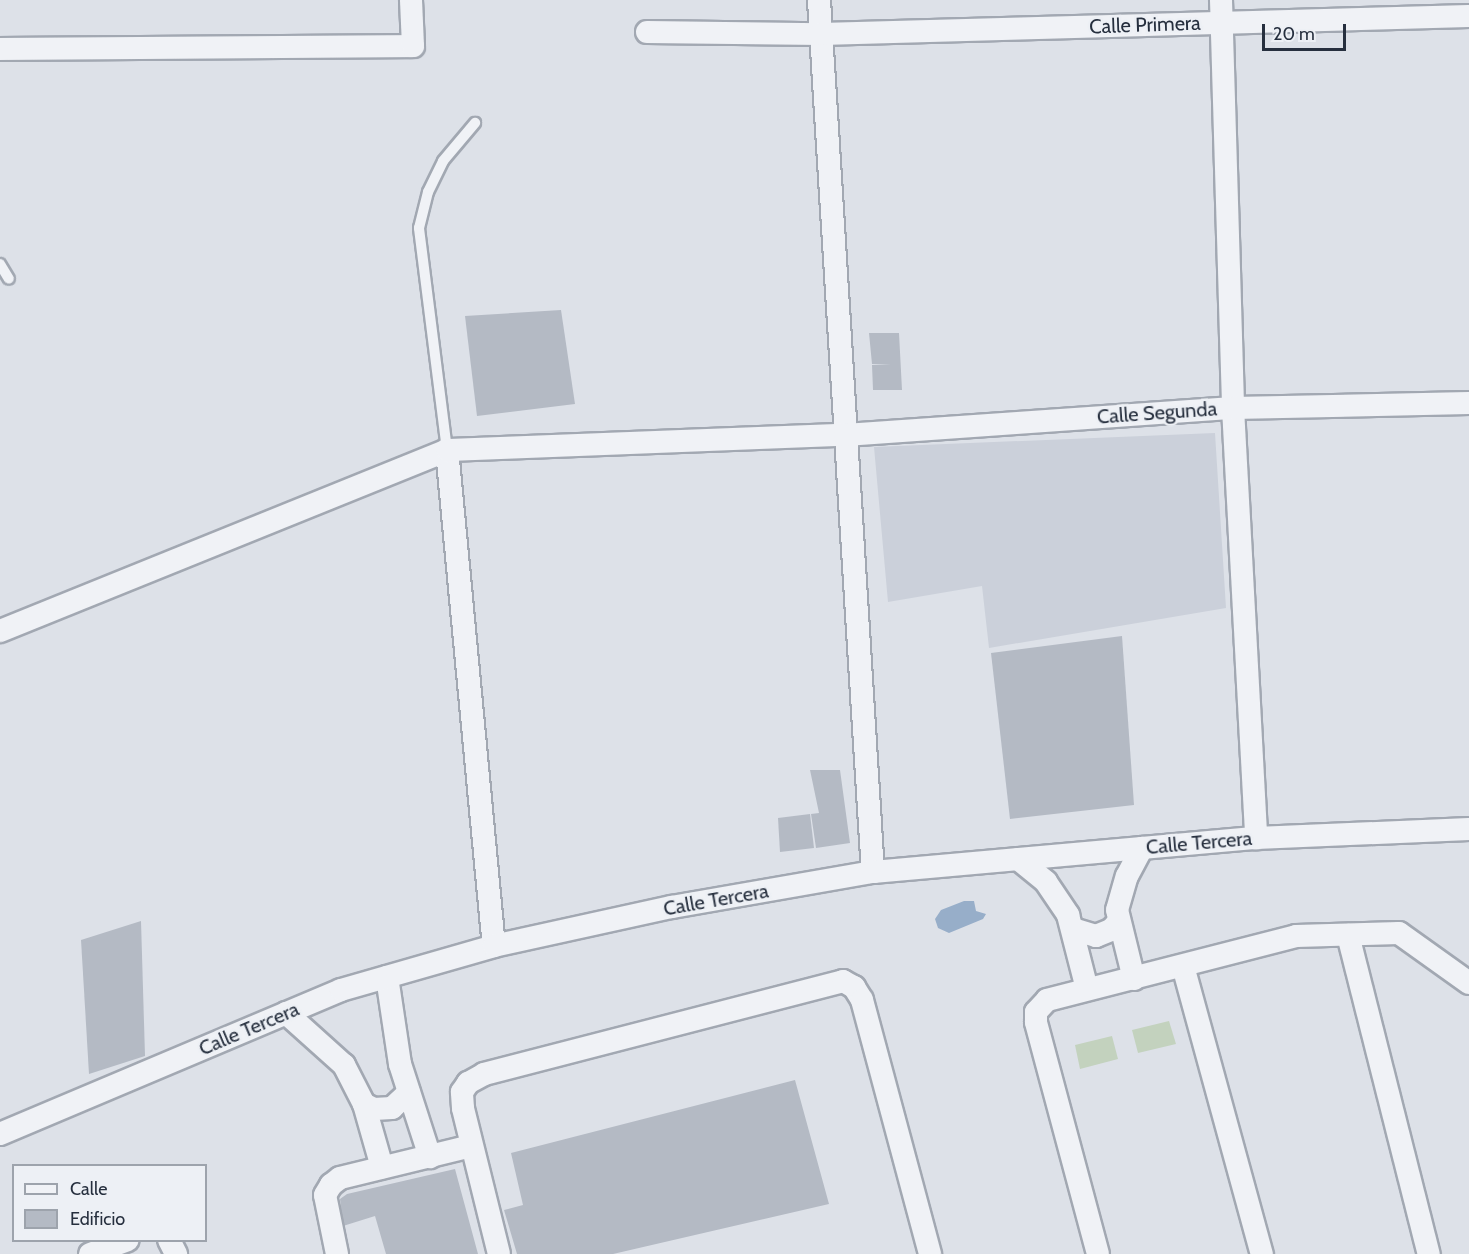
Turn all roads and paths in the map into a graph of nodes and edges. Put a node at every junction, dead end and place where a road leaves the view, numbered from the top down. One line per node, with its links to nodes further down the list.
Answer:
1 (411, 0): 8 (street)
2 (819, 0): 7 (street)
3 (1221, 0): 5 (street)
4 (1469, 16): 5 (street, Calle Primera)
5 (1221, 23): 7 (street, Calle Primera); 13 (street)
6 (646, 32): 7 (street, Calle Primera)
7 (821, 34): 14 (street)
8 (0, 49)
9 (475, 123): 15 (lane)
10 (0, 264): 11 (lane)
11 (9, 279)
12 (1469, 404): 13 (street, Calle Segunda)
13 (1233, 408): 14 (street, Calle Segunda); 18 (street)
14 (845, 435): 15 (street, Calle Segunda); 21 (street)
15 (447, 450): 16 (street, Calle Segunda); 25 (street)
16 (0, 631)
17 (1469, 829): 18 (street, Calle Tercera)
18 (1256, 838): 19 (street, Calle Tercera)
19 (1142, 848): 20 (street, Calle Tercera); 22 (street)
20 (1018, 859): 21 (street, Calle Tercera); 23 (street)
21 (873, 872): 25 (street, Calle Tercera)
22 (1119, 921): 23 (street); 28 (street)
23 (1073, 929): 30 (street)
24 (1348, 934): 26 (street); 29 (street); 45 (street)
25 (495, 946): 27 (street, Calle Tercera)
26 (1183, 966): 28 (street); 44 (street)
27 (387, 977): 31 (street, Calle Tercera); 32 (street)
28 (1134, 979): 30 (street)
29 (1469, 983)
30 (1087, 989): 43 (street)
31 (285, 1013): 33 (street); 34 (street, Calle Tercera)
32 (409, 1092): 33 (street); 36 (street)
33 (364, 1104): 37 (street)
34 (0, 1134)
35 (471, 1146): 36 (street); 41 (street); 42 (street)
36 (430, 1157): 37 (street)
37 (382, 1167): 40 (street)
38 (123, 1242): 39 (street)
39 (90, 1254)
40 (337, 1254)
41 (499, 1254)
42 (930, 1254)
43 (1098, 1254)
44 (1262, 1254)
45 (1429, 1254)

